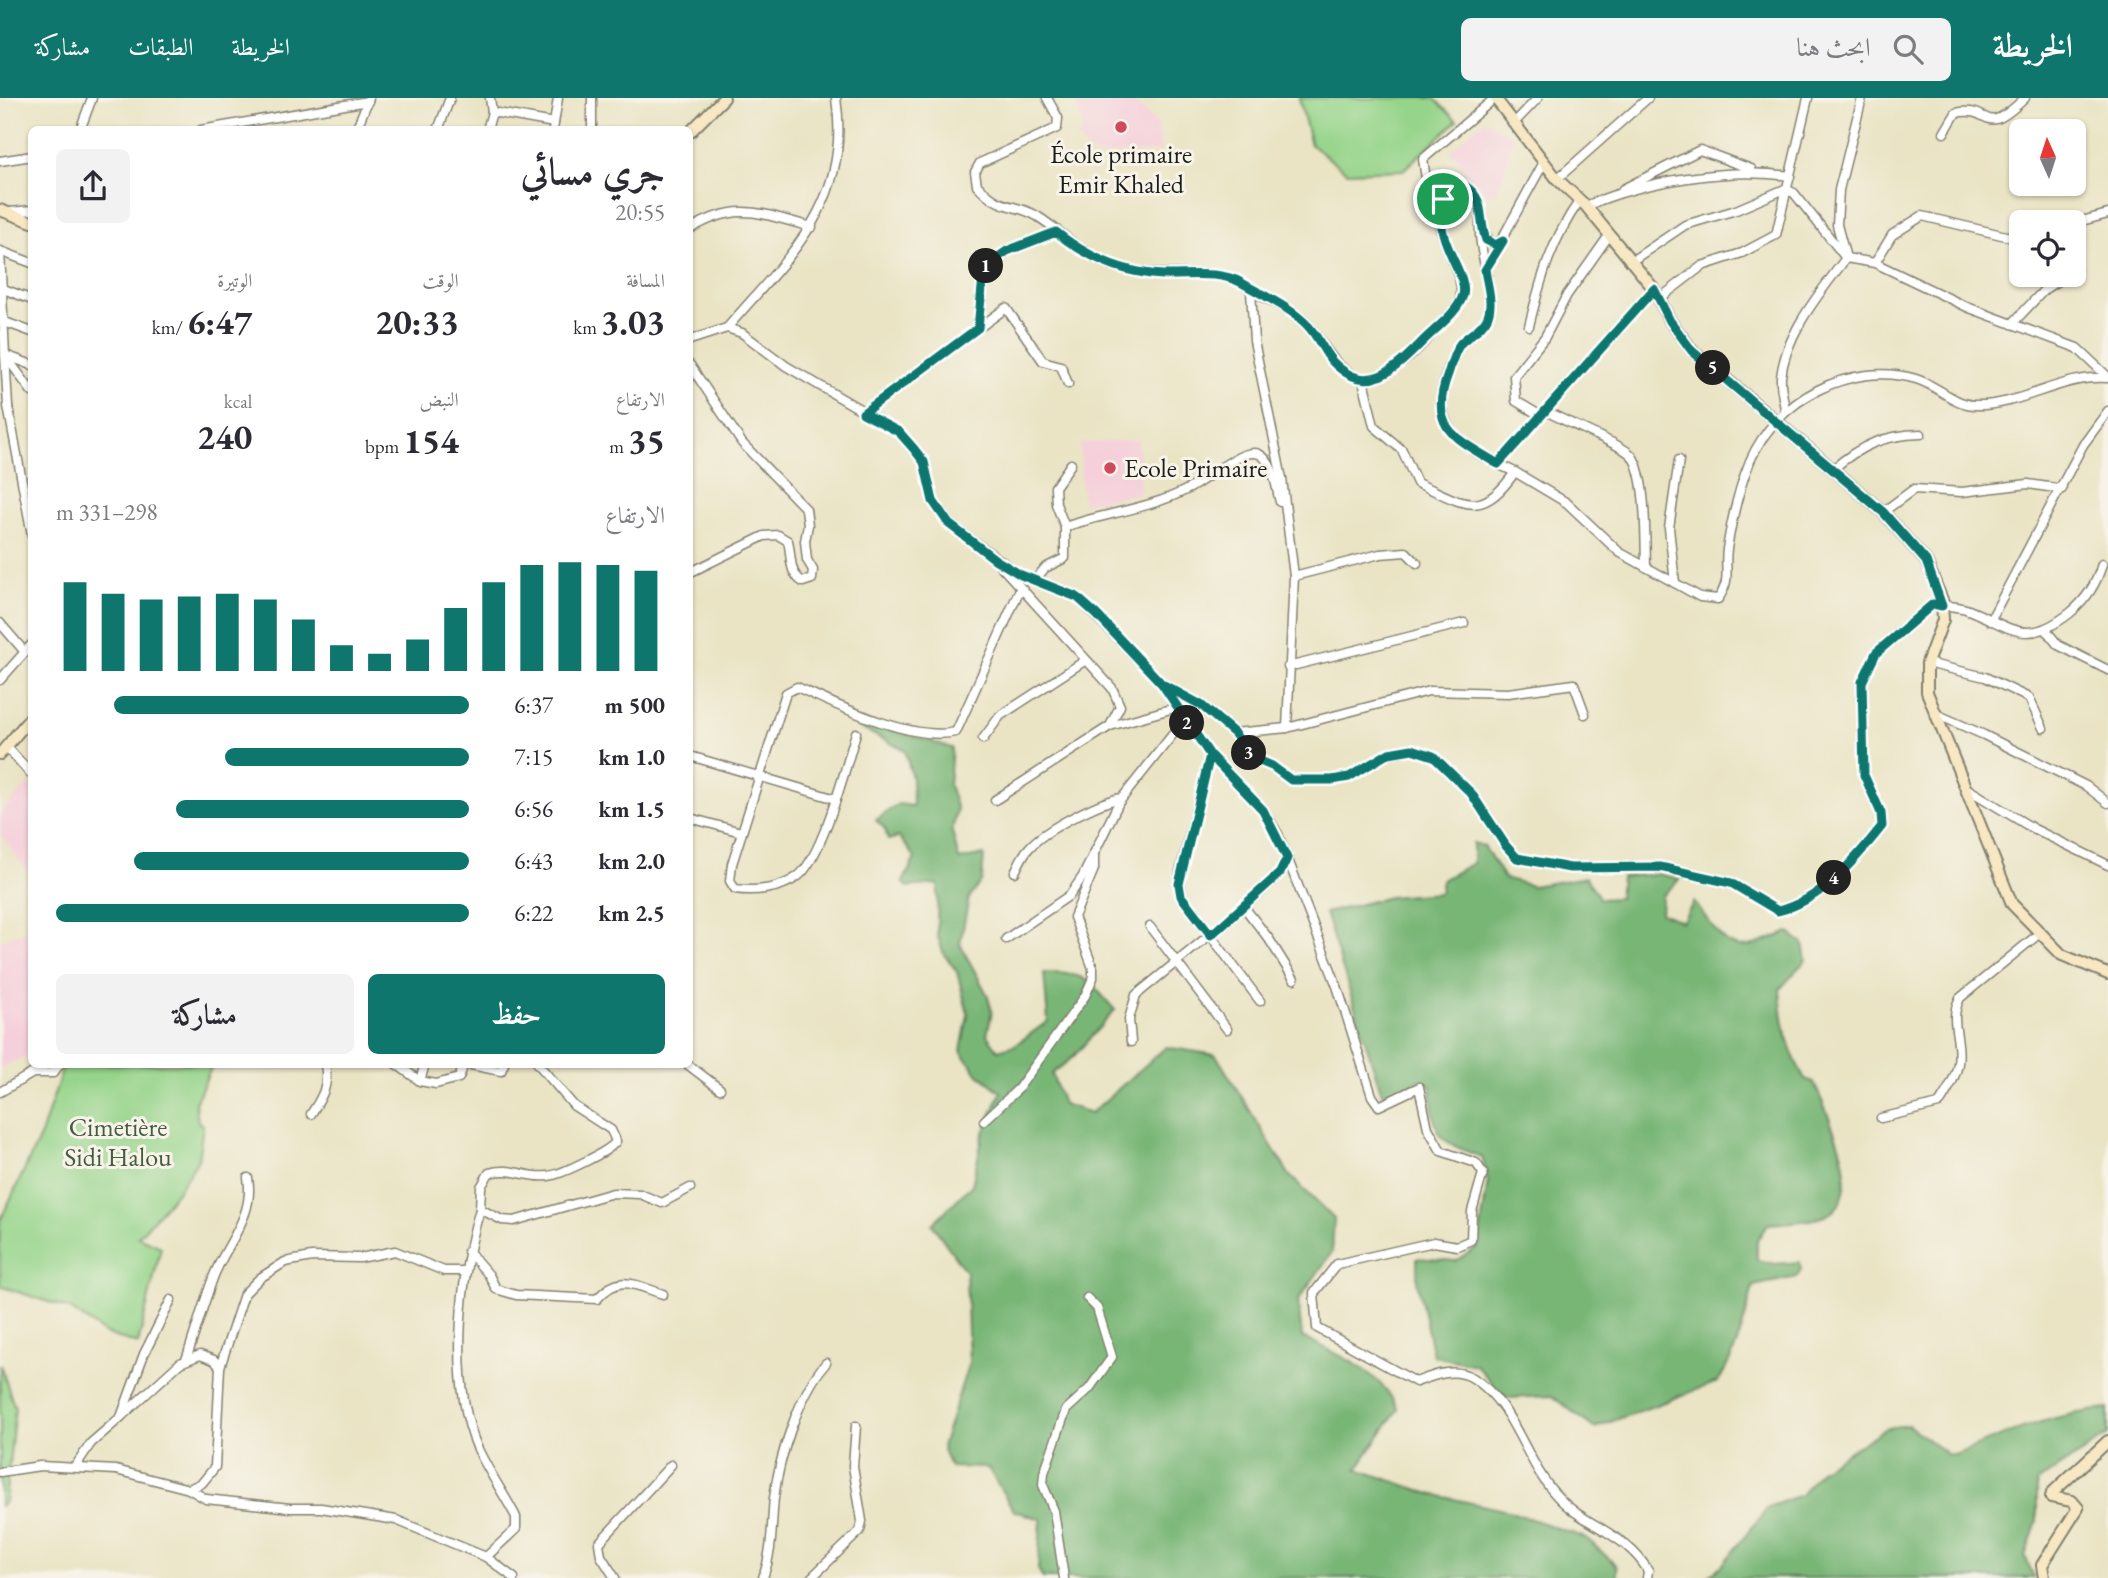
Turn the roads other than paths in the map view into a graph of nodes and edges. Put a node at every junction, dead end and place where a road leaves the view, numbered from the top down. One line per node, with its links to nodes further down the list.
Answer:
1 (92, 98): 19 (street)
2 (450, 98): 23 (street)
3 (490, 98): 16 (street)
4 (558, 98): 25 (street)
5 (592, 98): 26 (street)
6 (724, 98): 27 (street)
7 (836, 98): 46 (street)
8 (1047, 98): 47 (street)
9 (1495, 98): 18 (street); 37 (street)
10 (1538, 98): 18 (street)
11 (1648, 98): 34 (street)
12 (1808, 98): 33 (street)
13 (1862, 98): 52 (street)
14 (2025, 98): 28 (street)
15 (368, 99): 17 (street); 22 (street)
16 (492, 112): 24 (street); 25 (street)
17 (278, 118): 20 (street); 21 (street)
18 (1513, 124): 31 (street)
19 (82, 126)
20 (227, 126)
21 (275, 126)
22 (358, 126)
23 (440, 126)
24 (488, 126)
25 (554, 126)
26 (592, 126)
27 (693, 129)
28 (1944, 133)
29 (28, 157): 30 (street)
30 (0, 161)
31 (1544, 162): 34 (street); 50 (street)
32 (1754, 170): 33 (street); 36 (street); 36 (street)
33 (1790, 176): 35 (street)
34 (1557, 178): 38 (street)
35 (1785, 189): 52 (street); 54 (street); 60 (street)
36 (1616, 193): 38 (street)
37 (1443, 199): 44 (street); 73 (street)
38 (1583, 203): 48 (street); 64 (street)
39 (28, 210): 40 (street)
40 (3, 211): 42 (street)
41 (2108, 215): 43 (street)
42 (28, 220)
43 (2086, 220)
44 (1480, 224): 50 (street); 56 (street)
45 (693, 228): 46 (street)
46 (812, 228): 65 (street)
47 (1056, 232): 59 (street); 66 (street)
48 (1610, 234): 54 (street); 79 (street)
49 (2009, 236): 55 (street)
50 (1503, 241): 56 (street)
51 (0, 251): 53 (street); 58 (street)
52 (1846, 258): 55 (street); 76 (street)
53 (28, 262)
54 (1630, 262): 60 (street)
55 (1875, 263): 63 (street)
56 (1485, 270): 84 (street)
57 (2048, 287): 63 (street)
58 (1, 288): 61 (street); 62 (street)
59 (1251, 290): 73 (street); 90 (street)
60 (1656, 294): 79 (street); 80 (street)
61 (28, 298)
62 (2, 321): 67 (street); 69 (street)
63 (2012, 324): 72 (street)
64 (1529, 326)
65 (727, 328): 68 (street); 78 (street)
66 (978, 328): 74 (street); 78 (street)
67 (28, 331)
68 (693, 339)
69 (5, 355): 70 (street); 75 (street); 89 (street)
70 (28, 364)
71 (693, 370): 96 (street)
72 (2108, 377): 76 (street)
73 (1363, 380): 86 (street)
74 (1068, 384)
75 (28, 387)
76 (1785, 410): 80 (street)
77 (2108, 411): 87 (street)
78 (863, 413): 92 (street)
79 (1543, 413): 84 (street); 95 (street)
80 (1775, 420): 85 (street); 99 (street)
81 (1921, 433): 85 (street)
82 (1679, 460): 99 (street)
83 (1071, 464): 91 (street)
84 (1498, 464): 86 (street)
85 (1833, 469): 88 (street)
86 (1515, 472): 95 (street)
87 (2062, 489): 88 (street); 102 (street)
88 (1883, 512): 101 (street)
89 (28, 514)
90 (1284, 515): 91 (street); 97 (street)
91 (1065, 527): 98 (street)
92 (996, 560): 98 (street); 100 (street)
93 (1417, 563): 97 (street)
94 (2102, 564): 105 (street)
95 (1646, 567): 99 (street)
96 (693, 571)
97 (1294, 576): 110 (street)
98 (1035, 580): 113 (street)
99 (1675, 583)
100 (1020, 589): 108 (street); 129 (street)
101 (1942, 606): 102 (street); 109 (street); 123 (street)
102 (1990, 621): 105 (street)
103 (0, 623): 107 (street)
104 (1464, 623): 110 (street)
105 (2046, 630): 111 (street)
106 (28, 648): 107 (street)
107 (24, 651): 112 (street)
108 (1086, 660): 119 (street); 124 (street)
109 (1927, 663): 116 (street); 121 (street)
110 (1288, 667): 120 (street)
111 (2108, 670)
112 (0, 680)
113 (1162, 684): 114 (street); 123 (street)
114 (1178, 707): 117 (street); 119 (street)
115 (1585, 714): 120 (street)
116 (1936, 714): 130 (street); 134 (street)
117 (1185, 719): 126 (street); 131 (street)
118 (28, 721): 125 (street)
119 (1110, 726): 133 (street)
120 (1287, 728): 123 (street)
121 (2043, 728)
122 (856, 733): 132 (street)
123 (1234, 733)
124 (983, 739)
125 (3, 750): 128 (street)
126 (1210, 755): 138 (street); 144 (street)
127 (693, 757): 129 (street)
128 (28, 772)
129 (761, 775): 132 (street); 136 (street)
130 (1966, 788): 139 (street); 143 (street)
131 (1122, 798): 137 (street); 140 (street)
132 (836, 799): 136 (street)
133 (995, 800)
134 (2108, 803)
135 (693, 819): 136 (street)
136 (741, 832)
137 (1094, 854): 145 (street); 166 (street)
138 (1287, 858): 141 (street); 193 (street)
139 (2108, 865)
140 (1015, 872)
141 (1244, 907): 144 (street); 148 (street)
142 (1150, 927): 146 (street)
143 (2040, 933): 147 (street); 165 (street)
144 (1211, 935): 146 (street); 149 (street)
145 (1006, 939)
146 (1177, 962): 150 (street); 151 (street)
147 (2108, 974)
148 (1294, 979)
149 (1260, 1000)
150 (1227, 1029)
151 (1131, 1042)
152 (57, 1068): 163 (street)
153 (326, 1068): 164 (street)
154 (402, 1068): 161 (street)
155 (424, 1068): 161 (street)
156 (463, 1068): 161 (street)
157 (486, 1068): 158 (street)
158 (502, 1068)
159 (541, 1068): 169 (street)
160 (692, 1068): 162 (street)
161 (420, 1081)
162 (720, 1089)
163 (0, 1092)
164 (311, 1114)
165 (1881, 1118)
166 (984, 1121)
167 (248, 1178): 175 (street)
168 (690, 1188): 169 (street)
169 (480, 1209): 170 (street)
170 (468, 1251): 171 (street); 172 (street)
171 (464, 1271): 177 (street); 185 (street)
172 (663, 1294)
173 (1087, 1298): 192 (street)
174 (171, 1300): 178 (street)
175 (186, 1360): 177 (street); 178 (street)
176 (826, 1363): 190 (street)
177 (220, 1367): 184 (street)
178 (121, 1417): 182 (street)
179 (856, 1426): 191 (street)
180 (2108, 1441): 194 (street)
181 (671, 1465): 189 (street)
182 (75, 1467): 183 (street); 184 (street)
183 (0, 1472)
184 (189, 1489): 185 (street)
185 (486, 1557): 186 (street)
186 (498, 1568): 187 (street); 188 (street)
187 (500, 1578)
188 (514, 1578)
189 (615, 1578)
190 (763, 1578)
191 (811, 1578)
192 (1065, 1578)
193 (1647, 1578)
194 (2044, 1578)

